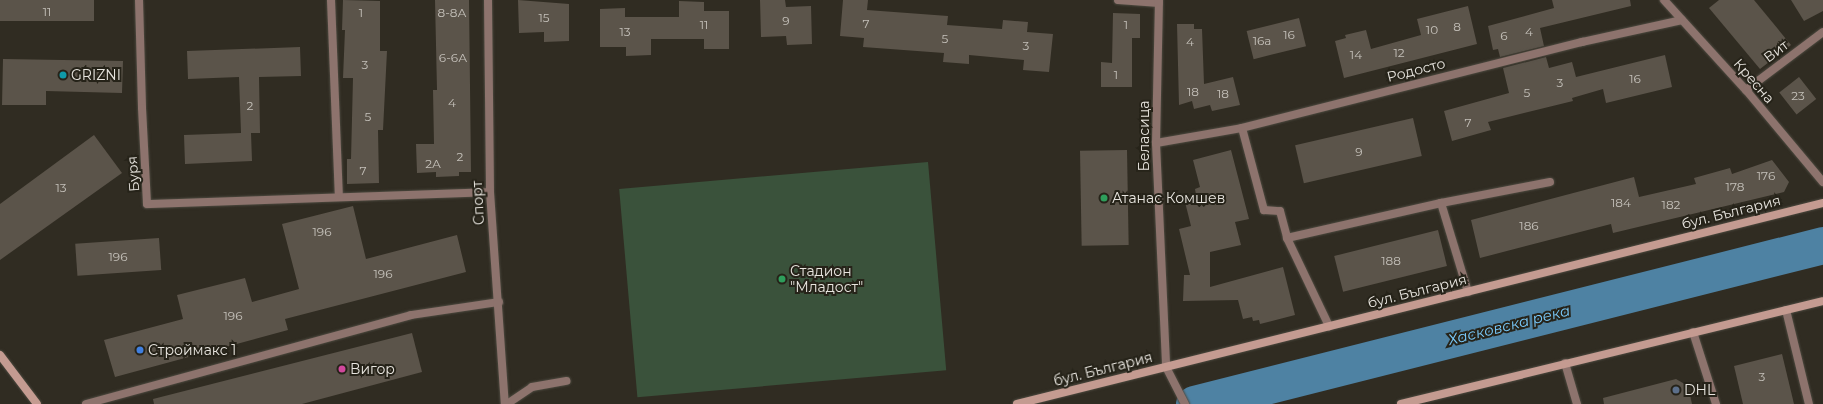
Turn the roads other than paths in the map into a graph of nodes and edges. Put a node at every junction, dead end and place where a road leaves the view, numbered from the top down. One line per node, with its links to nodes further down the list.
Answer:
1 (139, 0): 15 (street, Буря)
2 (332, 0): 15 (street)
3 (488, 0): 14 (street, Спорт)
4 (1118, 0): 6 (street)
5 (1664, 0): 7 (street, Кресна)
6 (1159, 2): 11 (street, Беласица)
7 (1682, 20): 9 (street, Кресна); 10 (street, Родосто)
8 (1823, 32): 9 (street, Вит)
9 (1746, 90): 13 (street, Кресна)
10 (1242, 128): 11 (street, Родосто); 18 (street)
11 (1156, 143): 27 (street, Беласица)
12 (1550, 182): 17 (street)
13 (1823, 182)
14 (490, 192): 15 (street, Буря); 21 (street, Спорт)
15 (339, 197)
16 (1823, 202): 19 (street, бул. България)
17 (1441, 203): 18 (street); 19 (street)
18 (1287, 238): 23 (street)
19 (1468, 292): 23 (street, бул. България)
20 (1823, 301): 22 (street)
21 (499, 302): 30 (street); 31 (street, Спорт)
22 (1786, 310): 24 (street); 37 (street)
23 (1329, 326): 27 (street, бул. България)
24 (1693, 332): 26 (street); 36 (street)
25 (0, 355): 29 (street)
26 (1566, 363): 34 (street); 35 (street)
27 (1166, 367): 32 (street, бул. България); 33 (street)
28 (566, 381): 31 (street)
29 (36, 404)
30 (86, 404)
31 (506, 404)
32 (1017, 404)
33 (1185, 404)
34 (1401, 404)
35 (1577, 404)
36 (1716, 404)
37 (1809, 404)

